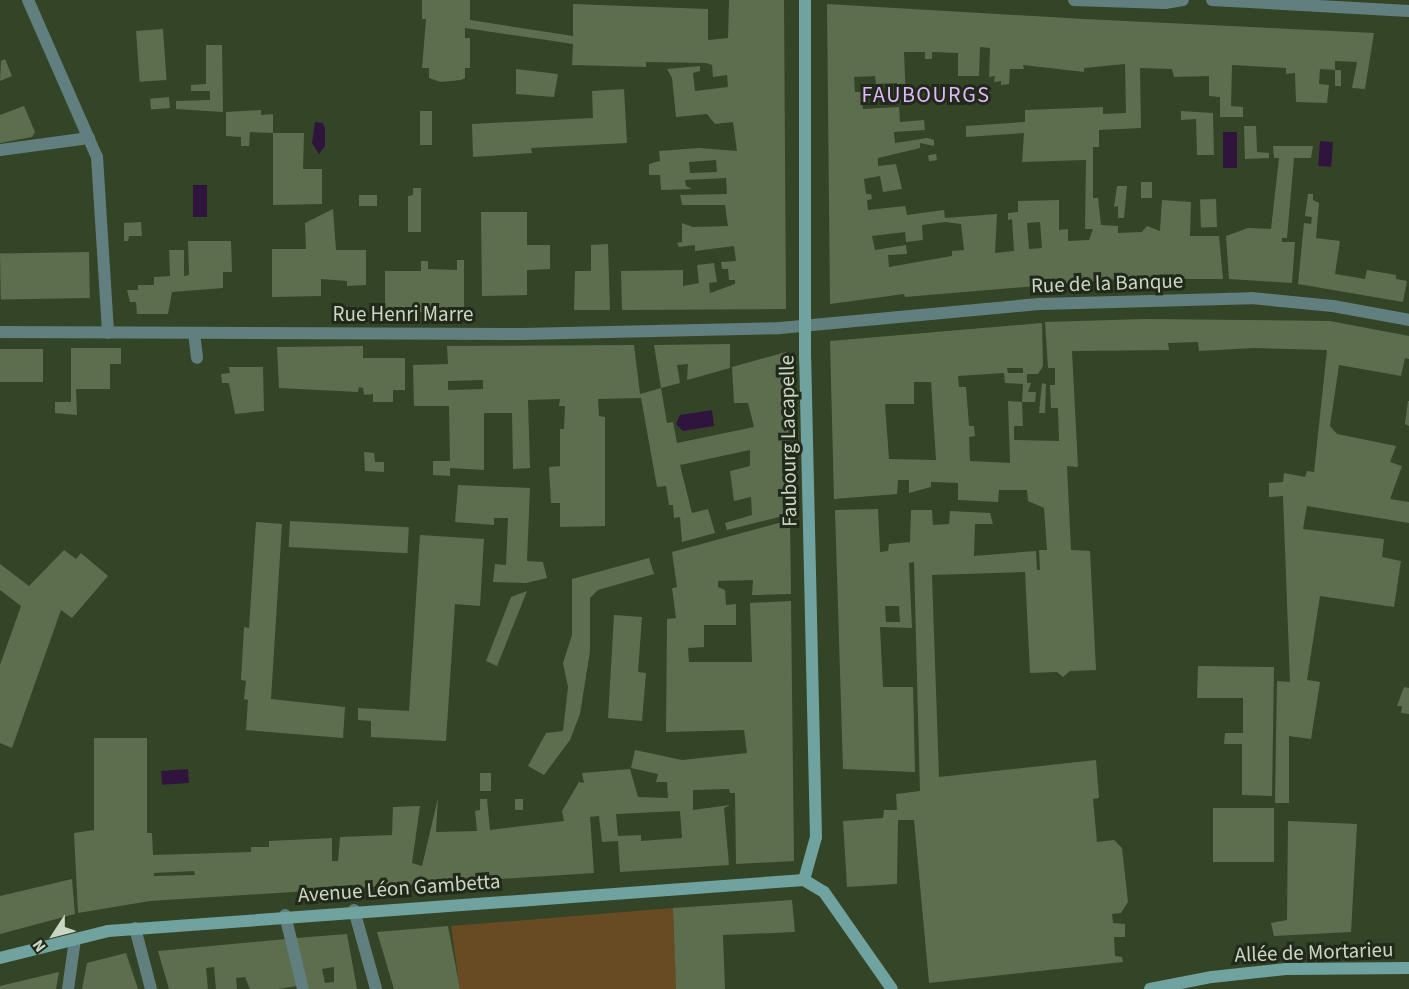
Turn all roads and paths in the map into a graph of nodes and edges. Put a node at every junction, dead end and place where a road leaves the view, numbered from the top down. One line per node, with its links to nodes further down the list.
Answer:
1 (28, 0): 8 (street)
2 (805, 0): 11 (main road, Faubourg Lacapelle)
3 (1074, 0): 6 (street)
4 (1183, 0): 6 (street)
5 (1212, 0): 7 (street)
6 (1165, 2)
7 (1409, 11)
8 (88, 138): 9 (street); 13 (street)
9 (0, 150)
10 (1409, 320): 11 (street, Rue de la Banque)
11 (806, 325): 14 (street, Rue Henri Marre); 16 (main road, Faubourg Lacapelle)
12 (0, 332): 13 (street, Rue Henri Marre)
13 (108, 333): 14 (street, Rue Henri Marre)
14 (194, 333): 15 (street)
15 (197, 358)
16 (804, 880): 17 (main road, Avenue Léon Gambetta); 27 (main road)
17 (354, 910): 18 (main road, Avenue Léon Gambetta); 26 (street)
18 (285, 915): 19 (main road, Avenue Léon Gambetta); 25 (street)
19 (135, 928): 20 (main road, Avenue Léon Gambetta); 24 (street)
20 (75, 939): 21 (main road, Avenue Léon Gambetta); 23 (street)
21 (0, 958)
22 (1409, 968): 28 (main road, Allée de Mortarieu)
23 (68, 989)
24 (151, 989)
25 (303, 989)
26 (376, 989)
27 (892, 989)
28 (1150, 989)

